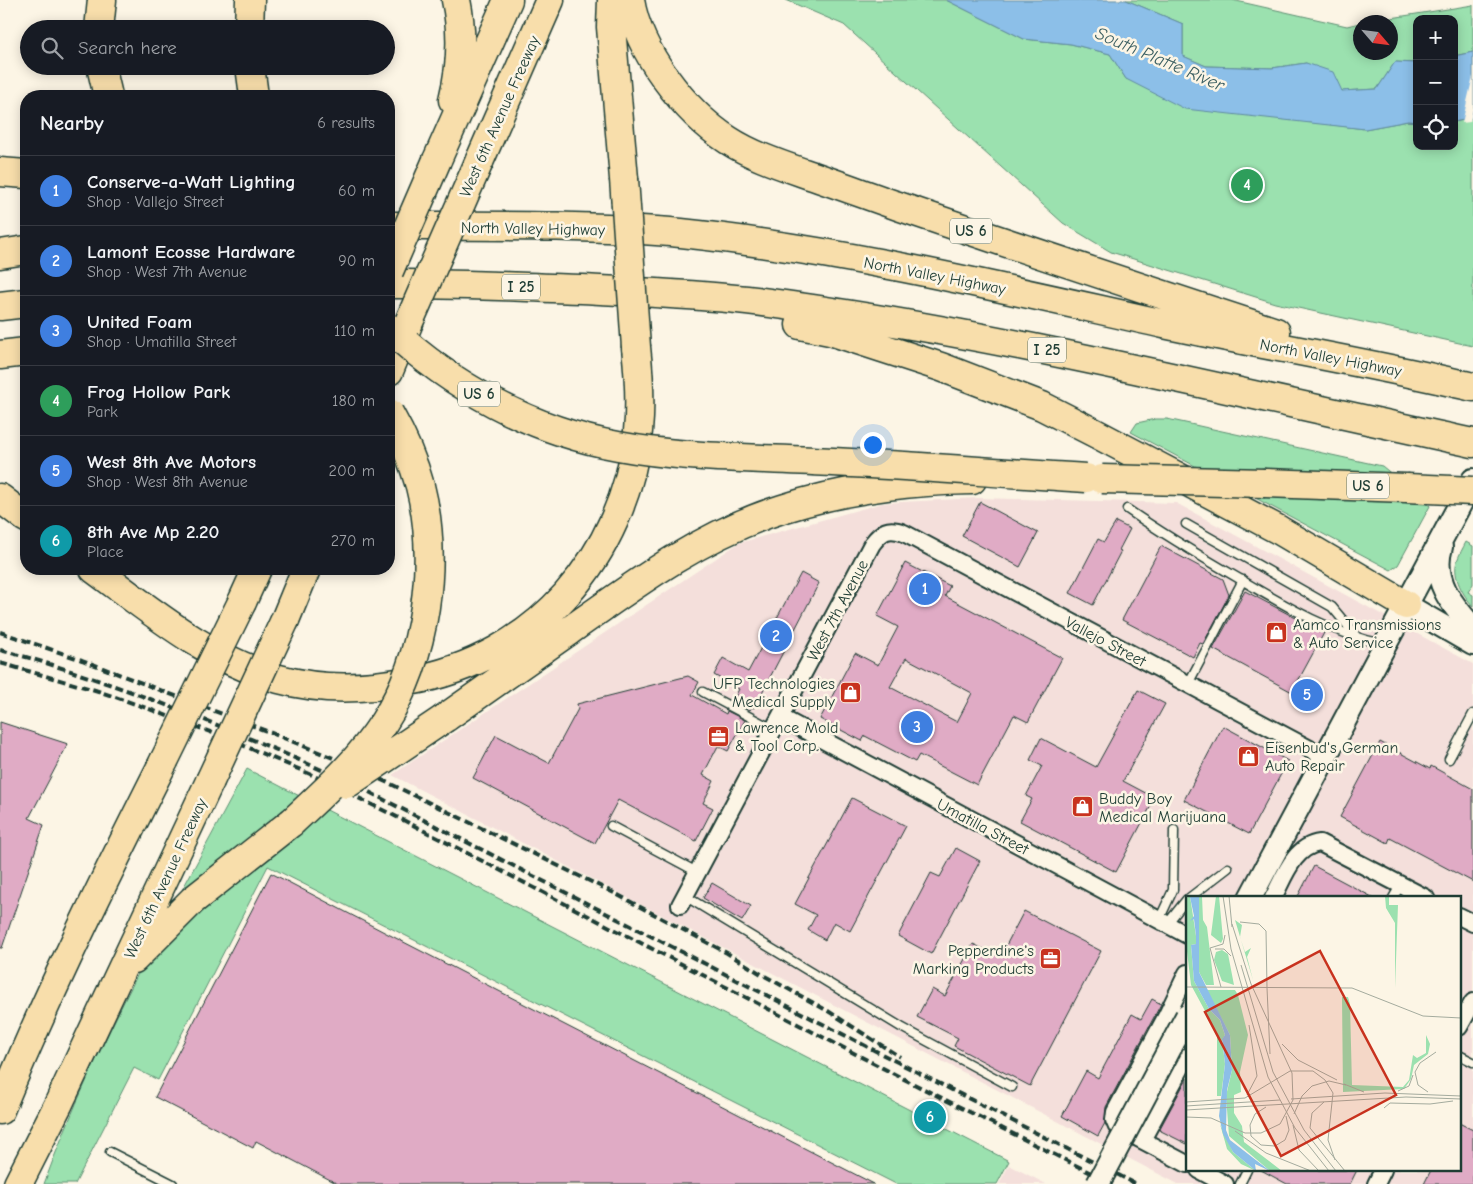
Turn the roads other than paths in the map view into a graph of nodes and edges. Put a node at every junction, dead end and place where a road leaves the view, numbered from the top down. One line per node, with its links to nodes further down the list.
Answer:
1 (102, 0): 8 (highway)
2 (250, 0): 9 (highway)
3 (456, 0): 14 (highway)
4 (508, 0): 14 (highway)
5 (550, 0): 25 (highway, West 6th Avenue Freeway, bridge)
6 (612, 0): 42 (highway, bridge)
7 (630, 0): 29 (highway, US 6)
8 (99, 20)
9 (249, 20)
10 (103, 75): 12 (highway)
11 (251, 75): 13 (highway)
12 (107, 90)
13 (253, 90)
14 (437, 160): 20 (highway, bridge)
15 (0, 172): 16 (highway)
16 (20, 174)
17 (395, 226): 29 (highway, North Valley Highway)
18 (20, 251): 19 (highway)
19 (0, 254)
20 (395, 257)
21 (395, 284): 22 (highway, I 25)
22 (654, 293): 32 (highway, I 25); 48 (highway)
23 (20, 303): 24 (highway)
24 (0, 306)
25 (399, 325): 26 (highway, West 6th Avenue Freeway); 33 (highway, US 6, bridge)
26 (395, 343)
27 (20, 353): 28 (highway)
28 (0, 355)
29 (1384, 367): 30 (highway, North Valley Highway)
30 (1468, 385)
31 (395, 424): 59 (highway, bridge)
32 (1473, 443)
33 (1086, 478): 35 (highway, US 6, bridge); 59 (highway, bridge)
34 (1473, 480): 41 (main road)
35 (1473, 491)
36 (0, 498): 38 (highway)
37 (1127, 510): 46 (lane)
38 (20, 513)
39 (1186, 524): 50 (lane)
40 (886, 530): 53 (street, Vallejo Street); 56 (street, West 7th Avenue)
41 (1446, 532): 48 (main road); 49 (main road)
42 (102, 575)
43 (243, 575): 47 (highway)
44 (254, 575): 47 (highway)
45 (304, 575): 75 (highway, West 6th Avenue Freeway, bridge)
46 (1243, 580): 50 (lane); 53 (lane)
47 (242, 602): 84 (highway, bridge)
48 (1406, 605): 51 (main road); 52 (main road)
49 (1473, 628)
50 (1357, 637): 51 (lane)
51 (1385, 644): 57 (main road)
52 (1473, 644)
53 (1188, 684): 57 (street, Vallejo Street)
54 (703, 692): 56 (lane)
55 (1473, 714): 58 (lane)
56 (776, 723): 63 (street, West 7th Avenue); 72 (street, Umatilla Street)
57 (1325, 757): 66 (main road)
58 (1449, 759)
59 (292, 822): 75 (highway)
60 (611, 826): 63 (lane)
61 (1174, 830): 72 (lane)
62 (1228, 868): 65 (lane)
63 (697, 872): 69 (street, West 7th Avenue)
64 (1397, 891): 67 (street); 68 (street)
65 (1192, 896)
66 (1251, 896)
67 (1274, 896)
68 (1418, 896)
69 (682, 900): 83 (lane)
70 (1186, 901): 72 (lane)
71 (1460, 916): 73 (street)
72 (1163, 922): 74 (street, Umatilla Street)
73 (1473, 923)
74 (1186, 934)
75 (120, 972): 85 (highway, West 6th Avenue Freeway)
76 (1186, 975): 86 (street)
77 (1473, 1002): 79 (street)
78 (1186, 1018): 95 (main road, bridge)
79 (1460, 1025)
80 (1460, 1056): 82 (lane)
81 (1186, 1059): 86 (street)
82 (1473, 1062)
83 (1012, 1087)
84 (3, 1102)
85 (58, 1105): 92 (highway, West 6th Avenue Freeway); 93 (highway)
86 (1142, 1140): 88 (street)
87 (110, 1152): 94 (lane)
88 (1186, 1163)
89 (1203, 1172): 96 (street)
90 (1247, 1172): 97 (lane)
91 (1382, 1172): 98 (street)
92 (18, 1184)
93 (30, 1184)
94 (173, 1184)
95 (1098, 1184)
96 (1226, 1184)
97 (1240, 1184)
98 (1376, 1184)

